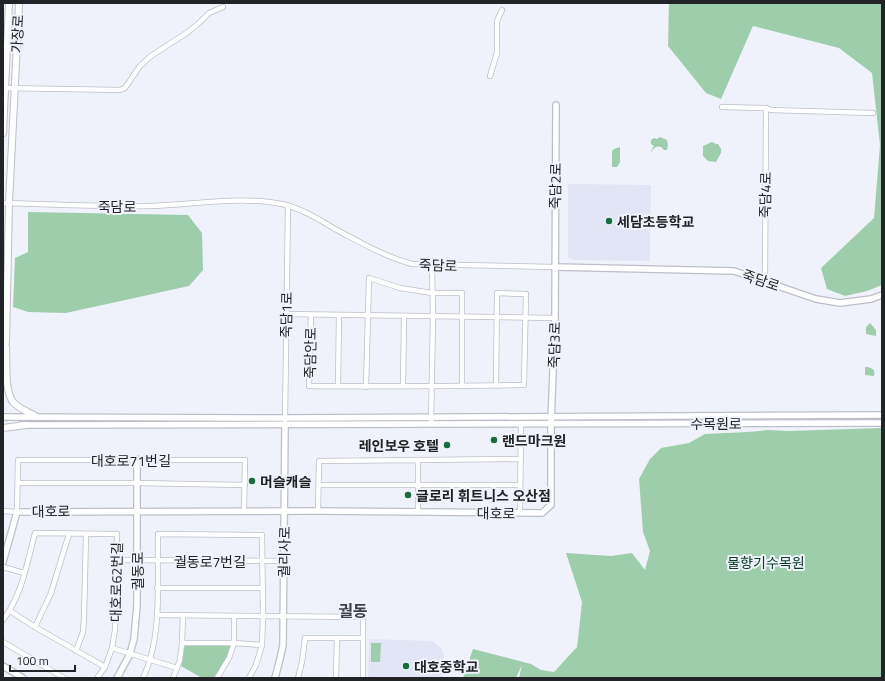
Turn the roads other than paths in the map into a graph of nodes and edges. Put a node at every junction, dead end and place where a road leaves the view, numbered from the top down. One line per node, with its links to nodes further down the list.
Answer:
1 (9, 3): 6 (main road, 가장로)
2 (19, 4): 9 (main road, 가장로)
3 (223, 7): 9 (street)
4 (502, 10): 7 (street)
5 (3, 15): 6 (main road)
6 (8, 26): 8 (main road, 가장로)
7 (490, 76)
8 (4, 88): 9 (street); 14 (main road, 가장로)
9 (14, 88): 15 (main road, 가장로)
10 (556, 105): 18 (street, 죽담2로)
11 (722, 106): 12 (street)
12 (766, 108): 13 (street); 19 (street, 죽담4로)
13 (873, 113)
14 (3, 133)
15 (6, 203): 16 (street, 죽담로); 32 (main road, 가장로)
16 (288, 206): 17 (street, 죽담로); 22 (street, 죽담1로)
17 (432, 265): 18 (street, 죽담로); 20 (street)
18 (555, 267): 19 (street, 죽담로); 31 (street, 죽담3로)
19 (765, 281): 21 (street, 죽담로)
20 (432, 293): 25 (street); 27 (street); 28 (street)
21 (882, 295)
22 (285, 314): 23 (street, 죽담안로); 45 (street, 죽담1로)
23 (311, 315): 24 (street, 죽담안로); 34 (street, 죽담안로)
24 (339, 315): 25 (street, 죽담안로); 34 (street, 죽담안로)
25 (367, 315): 26 (street, 죽담안로); 39 (street)
26 (404, 316): 27 (street, 죽담안로); 35 (street)
27 (433, 316): 28 (street, 죽담안로); 36 (street)
28 (462, 317): 29 (street, 죽담안로); 37 (street)
29 (496, 317): 30 (street, 죽담안로); 30 (street, 죽담안로); 38 (street, 죽담안로)
30 (525, 318): 31 (street, 죽담안로); 38 (street, 죽담안로)
31 (555, 318): 43 (street, 죽담3로)
32 (6, 342): 33 (main road, 가장로); 44 (main road)
33 (3, 352)
34 (338, 386): 39 (street, 죽담안로)
35 (403, 386): 36 (street, 죽담안로); 39 (street, 죽담안로)
36 (432, 386): 37 (street, 죽담안로); 42 (street)
37 (462, 386): 38 (street, 죽담안로)
38 (496, 386)
39 (366, 387)
40 (882, 415): 43 (street, 수목원로)
41 (3, 416): 44 (street, 수목원로)
42 (431, 416): 43 (street, 수목원로); 45 (street, 수목원로); 50 (street)
43 (551, 416): 47 (street, 죽담3로)
44 (37, 417): 45 (street, 수목원로)
45 (285, 418): 49 (street, 죽담1로)
46 (521, 423): 47 (street, 수목원로); 50 (street, 수목원로); 56 (street)
47 (551, 423): 48 (street, 수목원로); 70 (street, 대호로)
48 (882, 423)
49 (285, 424): 50 (street, 수목원로); 52 (street, 수목원로); 68 (street, 궐리사로)
50 (431, 424)
51 (3, 425): 52 (street, 수목원로)
52 (26, 425): 53 (main road)
53 (3, 428)
54 (137, 459): 57 (street, 대호로71번길); 58 (street, 궐동로); 60 (street, 대호로71번길)
55 (418, 460): 56 (street); 59 (street); 61 (street)
56 (521, 460): 62 (street)
57 (18, 483): 58 (street); 67 (street, 대호로71번길)
58 (136, 483): 60 (street); 63 (street, 궐동로)
59 (418, 484): 61 (street); 62 (street); 69 (street)
60 (245, 485): 66 (street, 대호로71번길)
61 (319, 485): 64 (street)
62 (520, 485): 70 (street)
63 (136, 510): 66 (street, 대호로); 67 (street, 대호로); 74 (street, 궐동로)
64 (318, 510): 68 (street, 대호로); 69 (street, 대호로)
65 (3, 511): 67 (street)
66 (244, 511): 68 (street, 대호로)
67 (17, 512): 78 (street, 대호로)
68 (285, 512): 77 (street, 궐리사로)
69 (418, 512): 70 (street, 대호로)
70 (520, 513)
71 (69, 534): 72 (street, 대호로62번길); 80 (street, 대호로62번길); 90 (street)
72 (86, 535): 73 (street, 대호로62번길); 98 (street)
73 (116, 560): 74 (street, 궐동로7번길); 97 (street, 대호로62번길)
74 (136, 561): 75 (street, 궐동로7번길); 99 (street, 궐동로)
75 (158, 561): 76 (street, 궐동로7번길); 76 (street); 81 (street)
76 (262, 561): 77 (street, 궐동로7번길); 82 (street)
77 (284, 561): 88 (street, 궐리사로)
78 (3, 562)
79 (3, 567): 80 (street)
80 (24, 573): 83 (street, 대호로62번길)
81 (157, 588): 82 (street); 84 (street)
82 (263, 588): 87 (street)
83 (10, 611): 89 (street, 대호로62번길); 90 (street)
84 (157, 615): 85 (street); 100 (street)
85 (183, 615): 86 (street); 94 (street)
86 (234, 616): 87 (street); 95 (street)
87 (263, 616): 88 (street); 96 (street)
88 (284, 616): 92 (street); 112 (street, 궐리사로)
89 (3, 620)
90 (35, 627): 98 (street)
91 (337, 638): 92 (street); 113 (street); 114 (street)
92 (363, 638): 115 (street)
93 (3, 642): 105 (street)
94 (182, 643): 95 (street); 103 (street)
95 (234, 643): 96 (street); 110 (street)
96 (262, 645): 111 (street)
97 (112, 648): 99 (street); 102 (street, 대호로62번길)
98 (76, 651): 102 (street)
99 (130, 654): 100 (street); 107 (street, 궐동로)
100 (150, 659): 103 (street); 108 (street)
101 (3, 666): 104 (street)
102 (105, 667): 106 (street, 대호로62번길)
103 (177, 668): 109 (street)
104 (23, 678)
105 (64, 678)
106 (98, 678)
107 (117, 678)
108 (143, 678)
109 (173, 678)
110 (217, 678)
111 (249, 678)
112 (275, 678)
113 (298, 678)
114 (336, 678)
115 (363, 678)

